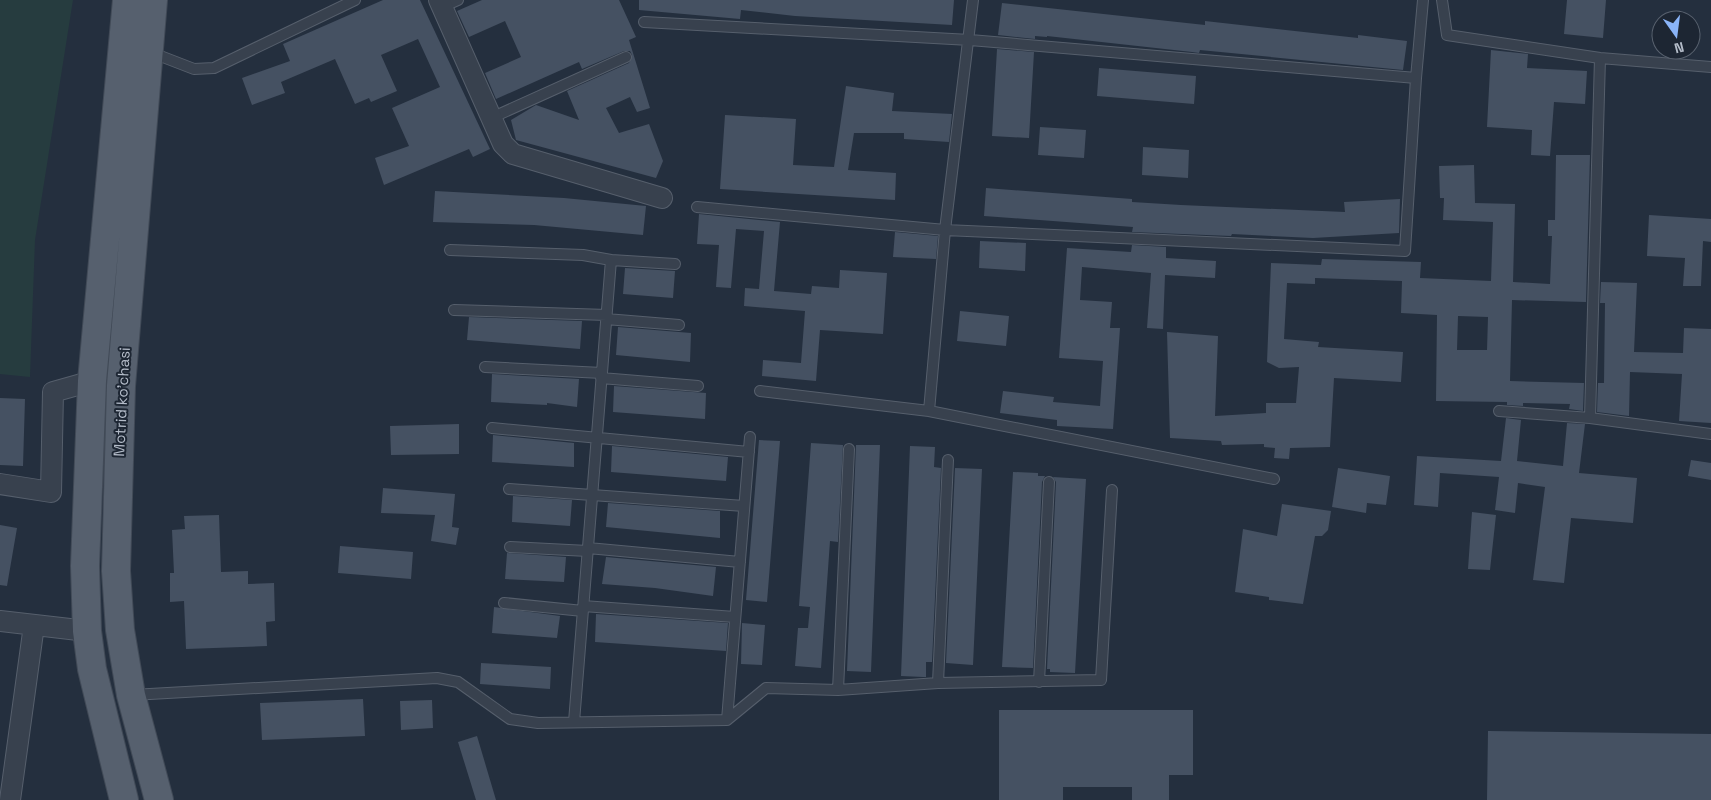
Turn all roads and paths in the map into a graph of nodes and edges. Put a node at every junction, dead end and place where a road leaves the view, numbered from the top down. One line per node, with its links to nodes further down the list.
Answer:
1 (127, 0): 27 (main road, Motrid ko'chasi)
2 (153, 0): 10 (main road, Motrid ko'chasi)
3 (355, 0): 10 (lane)
4 (973, 0): 9 (lane)
5 (1423, 0): 14 (lane)
6 (1442, 0): 12 (lane)
7 (446, 2): 15 (street)
8 (644, 22): 9 (lane)
9 (970, 40): 14 (lane); 18 (lane)
10 (149, 51): 59 (main road, Motrid ko'chasi)
11 (626, 56): 15 (lane)
12 (1600, 58): 13 (lane); 32 (lane)
13 (1711, 67)
14 (1416, 78): 18 (lane)
15 (491, 118): 16 (street)
16 (662, 198)
17 (697, 208): 18 (lane)
18 (945, 230): 30 (lane)
19 (450, 250): 20 (lane)
20 (611, 260): 21 (lane); 23 (lane)
21 (675, 264)
22 (454, 310): 23 (lane)
23 (606, 317): 24 (lane); 26 (lane)
24 (679, 325)
25 (484, 367): 26 (lane)
26 (602, 375): 28 (lane); 35 (lane)
27 (92, 381): 42 (street); 55 (main road, Motrid ko'chasi)
28 (698, 386)
29 (760, 391): 30 (lane)
30 (928, 411): 40 (lane)
31 (1499, 411): 32 (lane)
32 (1590, 418): 34 (lane)
33 (492, 428): 35 (lane)
34 (1711, 434)
35 (597, 437): 38 (lane); 45 (lane)
36 (750, 437): 38 (lane)
37 (849, 449): 58 (lane)
38 (749, 452): 46 (lane)
39 (948, 460): 57 (lane)
40 (1274, 479)
41 (1049, 482): 56 (lane)
42 (0, 484)
43 (510, 489): 45 (lane)
44 (1112, 490): 56 (lane)
45 (592, 494): 46 (lane); 48 (lane)
46 (744, 506): 49 (lane)
47 (510, 547): 48 (lane)
48 (588, 549): 49 (lane); 51 (lane)
49 (740, 562): 52 (lane)
50 (504, 603): 51 (lane)
51 (583, 608): 52 (lane); 61 (lane)
52 (735, 618): 60 (lane)
53 (0, 620): 54 (street)
54 (34, 625): 55 (street); 62 (street)
55 (87, 631): 63 (main road, Motrid ko'chasi)
56 (1039, 682): 57 (lane)
57 (938, 683): 58 (lane)
58 (838, 690): 60 (lane)
59 (131, 695): 61 (lane); 64 (main road, Motrid ko'chasi)
60 (727, 720): 61 (lane)
61 (574, 722)
62 (10, 800)
63 (124, 800)
64 (159, 800)

